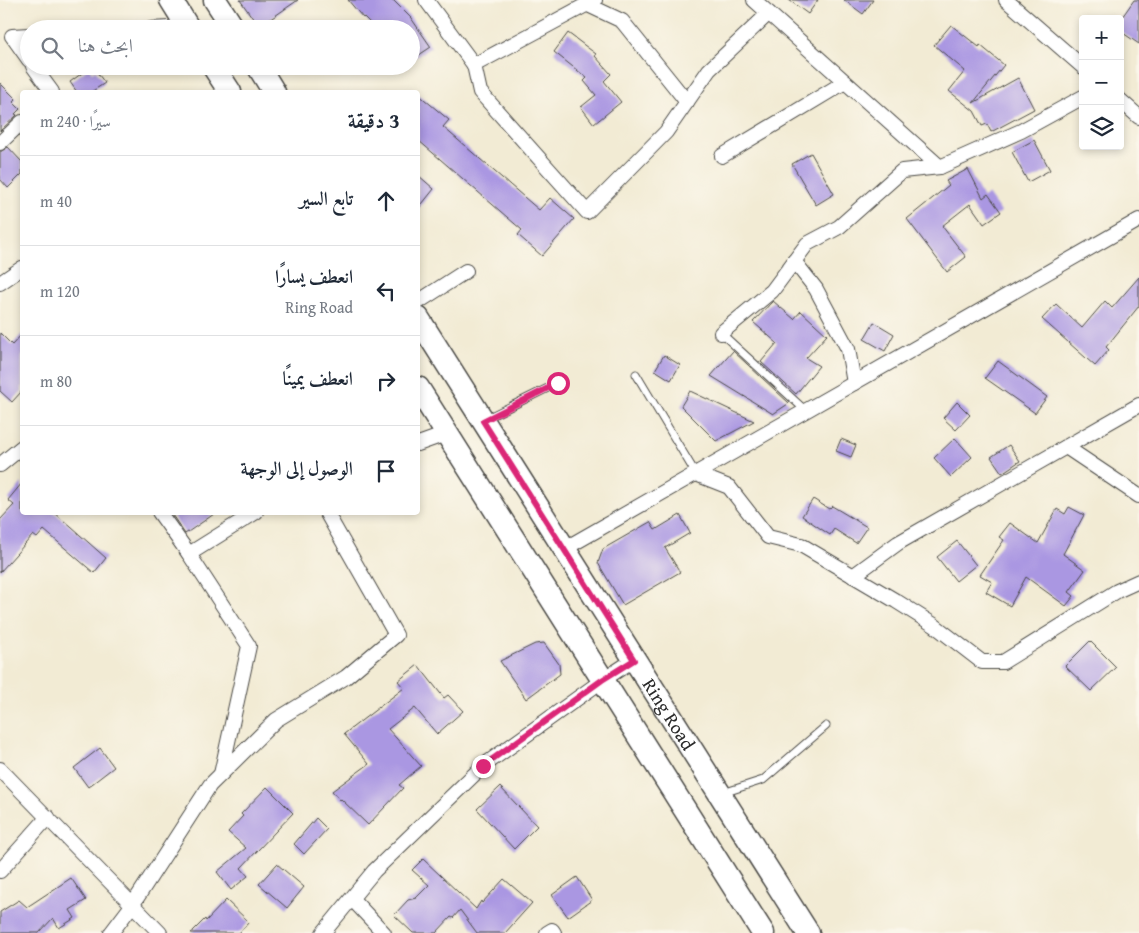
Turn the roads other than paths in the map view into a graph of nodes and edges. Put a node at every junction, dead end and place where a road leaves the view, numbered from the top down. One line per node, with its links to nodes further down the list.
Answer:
1 (171, 0): 8 (main road)
2 (216, 0): 9 (main road)
3 (426, 0): 14 (street)
4 (754, 0): 7 (street)
5 (1006, 0): 13 (street)
6 (591, 2): 14 (street); 23 (street)
7 (768, 13): 18 (street); 23 (street)
8 (184, 20)
9 (228, 20)
10 (6, 35): 11 (street); 12 (street)
11 (20, 35)
12 (20, 50)
13 (1079, 64)
14 (474, 65): 23 (street)
15 (40, 75): 19 (street)
16 (219, 75): 20 (main road)
17 (264, 75): 21 (main road)
18 (845, 82): 28 (street); 29 (street)
19 (51, 90)
20 (229, 90)
21 (273, 90)
22 (1079, 99): 29 (street)
23 (687, 102)
24 (1124, 104): 25 (street)
25 (1139, 117)
26 (20, 124): 27 (street)
27 (0, 143)
28 (722, 156)
29 (940, 167): 31 (street)
30 (1139, 220): 40 (street)
31 (794, 261): 37 (street); 40 (street)
32 (20, 269): 34 (street)
33 (466, 271): 35 (street)
34 (0, 283)
35 (420, 301)
36 (420, 321): 44 (main road, Ring Road)
37 (722, 333): 43 (lane)
38 (636, 374): 50 (lane)
39 (558, 383): 44 (lane)
40 (854, 383): 43 (street)
41 (420, 391): 45 (main road, Ring Road)
42 (1139, 406): 47 (street)
43 (806, 411): 50 (street)
44 (483, 421): 55 (main road, Ring Road)
45 (446, 434): 46 (street); 60 (main road, Ring Road)
46 (420, 443)
47 (1066, 447): 51 (street); 57 (street)
48 (20, 449): 49 (street)
49 (0, 466)
50 (696, 474): 55 (street); 57 (street)
51 (1139, 496)
52 (161, 515): 56 (street)
53 (251, 515): 56 (street)
54 (328, 515): 63 (street)
55 (564, 548): 59 (main road, Ring Road)
56 (190, 554): 63 (street)
57 (853, 576): 58 (street)
58 (1139, 581)
59 (634, 660): 60 (street); 64 (main road, Ring Road)
60 (602, 680): 67 (street); 75 (main road, Ring Road)
61 (826, 726): 64 (lane)
62 (0, 769): 65 (street)
63 (221, 774): 68 (street)
64 (720, 794): 76 (main road, Ring Road)
65 (48, 817): 66 (street); 68 (street)
66 (0, 871)
67 (352, 899): 71 (street); 72 (street)
68 (132, 904): 69 (street); 70 (street)
69 (111, 933)
70 (160, 933)
71 (322, 933)
72 (384, 933)
73 (547, 933): 74 (street)
74 (554, 933)
75 (763, 933)
76 (808, 933)

